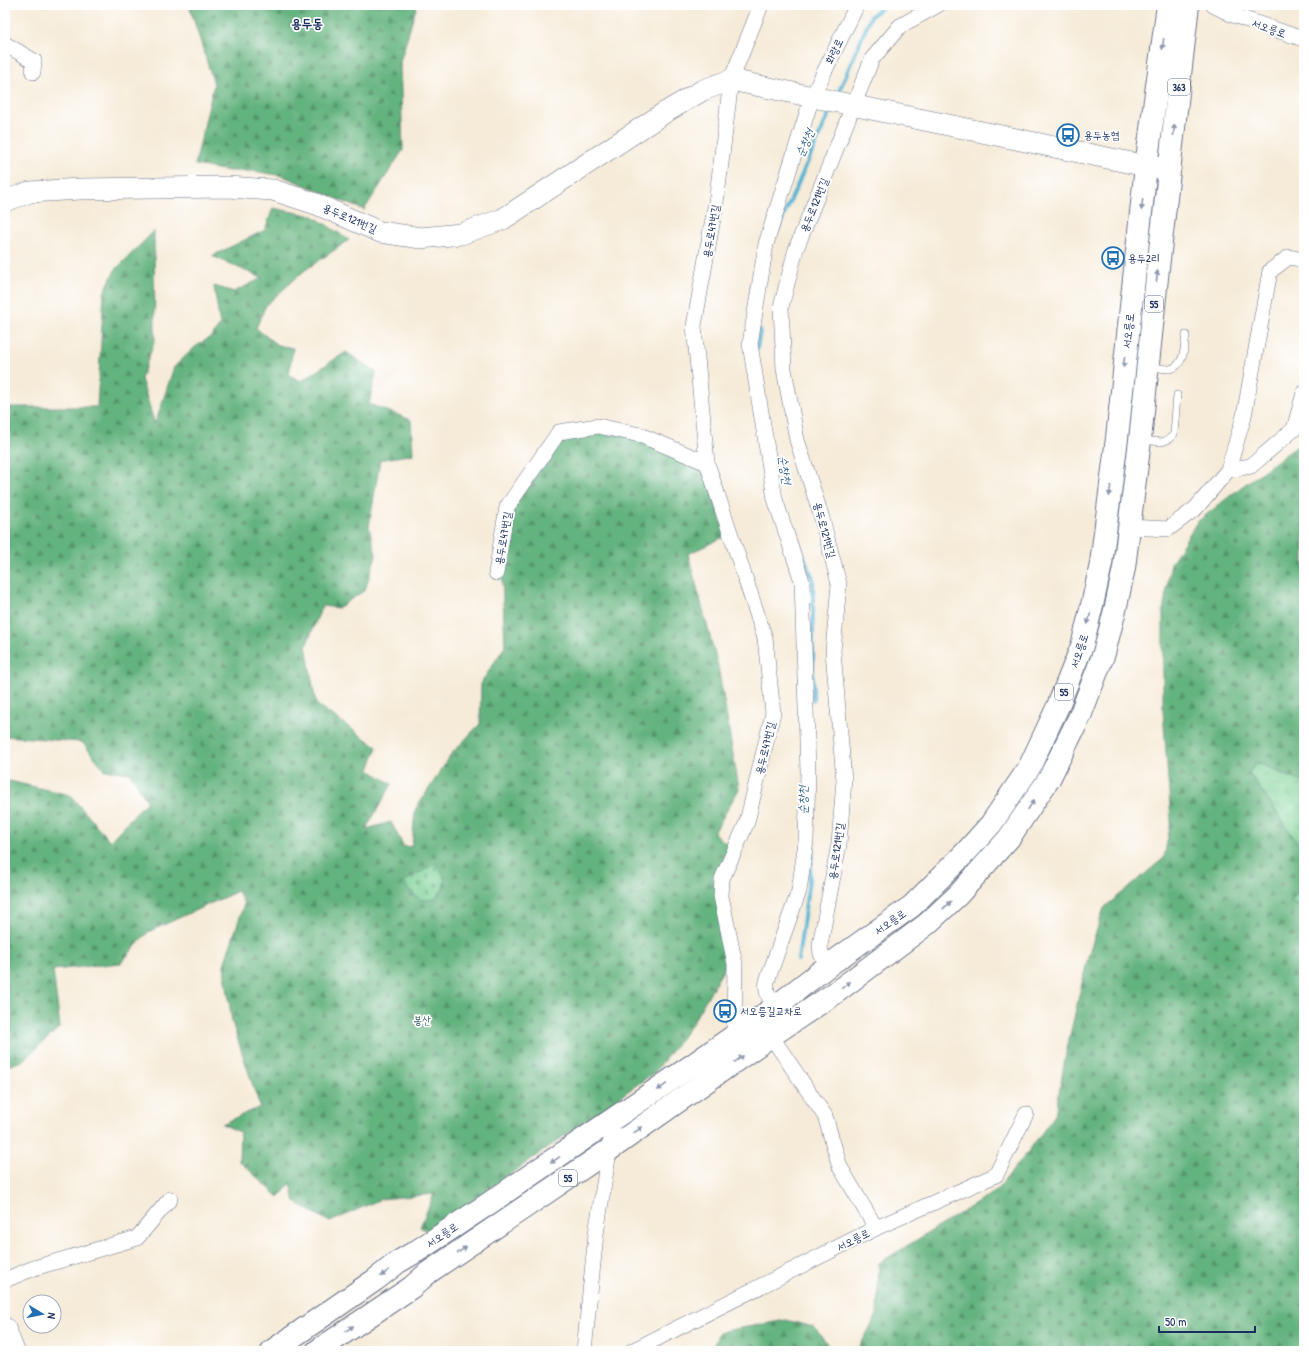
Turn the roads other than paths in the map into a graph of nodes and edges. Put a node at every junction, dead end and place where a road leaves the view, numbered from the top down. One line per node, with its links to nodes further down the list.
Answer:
1 (761, 5): 10 (street, 용두로47번길)
2 (856, 5): 11 (street, 화랑로)
3 (938, 5): 12 (street, 용두로121번길)
4 (1168, 5): 13 (main road, 서오릉로 / 363, one-way to 13)
5 (1188, 5): 14 (main road, 서오릉로 / 363, one-way to 5)
6 (1213, 5): 7 (street, 서오릉로)
7 (1304, 38)
8 (5, 44): 9 (street)
9 (33, 72)
10 (731, 80): 11 (main road); 15 (main road, 용두로121번길); 22 (street, 용두로47번길)
11 (817, 98): 12 (main road); 27 (street, 화랑로)
12 (850, 105): 13 (main road); 26 (street, 용두로121번길)
13 (1146, 166): 14 (main road); 26 (main road, 서오릉로 / 55, one-way to 26)
14 (1170, 169): 18 (main road, 서오릉로 / 55, one-way to 14)
15 (5, 201)
16 (1304, 260): 23 (street)
17 (1186, 335): 18 (lane)
18 (1147, 366): 21 (main road, 서오릉로 / 55)
19 (1304, 393): 23 (street)
20 (1177, 395): 21 (lane)
21 (1140, 440): 24 (main road, 서오릉로 / 55)
22 (707, 463): 25 (street, 용두로47번길); 28 (street, 용두로47번길)
23 (1228, 470): 24 (street)
24 (1129, 526): 29 (main road, 서오릉로 / 55, one-way to 24)
25 (496, 573)
26 (829, 965): 27 (main road, 서오릉로 / 55)
27 (775, 1007): 28 (main road, 서오릉로 / 55)
28 (734, 1036): 31 (main road, 서오릉로 / 55, one-way to 31)
29 (771, 1036): 32 (main road, 서오릉로 / 55, one-way to 29); 34 (street, 서오릉로)
30 (1026, 1114): 34 (street)
31 (614, 1120): 32 (street); 38 (main road, 서오릉로 / 55, one-way to 38)
32 (609, 1150): 39 (main road, 서오릉로 / 55, one-way to 32); 40 (street)
33 (170, 1199): 35 (street)
34 (876, 1228): 41 (street, 서오릉로)
35 (5, 1280)
36 (5, 1328): 37 (main road)
37 (14, 1351)
38 (272, 1351)
39 (317, 1351)
40 (584, 1351)
41 (632, 1351)

